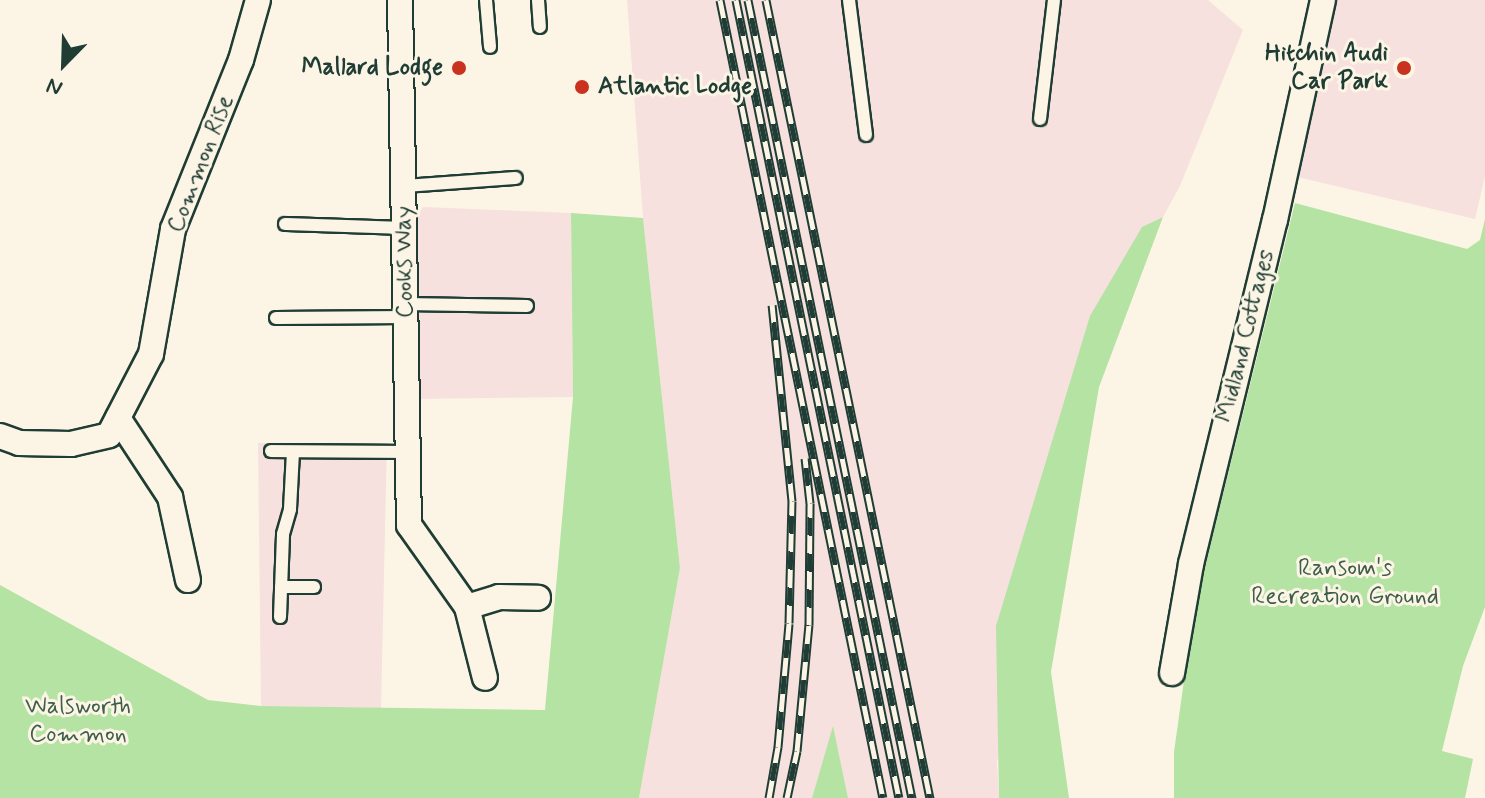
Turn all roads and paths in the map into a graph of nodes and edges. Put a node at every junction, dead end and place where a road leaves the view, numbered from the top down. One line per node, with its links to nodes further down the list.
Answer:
1 (258, 0): 19 (street, Common Rise)
2 (400, 0): 13 (street, Cooks Way)
3 (486, 0): 9 (lane)
4 (538, 0): 8 (lane)
5 (849, 0): 11 (lane)
6 (1054, 0): 10 (lane)
7 (1323, 0): 30 (street, Midland Cottages)
8 (540, 27)
9 (490, 47)
10 (1040, 119)
11 (866, 135)
12 (516, 178): 13 (lane)
13 (404, 186): 15 (street, Cooks Way)
14 (285, 224): 15 (lane)
15 (406, 228): 17 (street, Cooks Way)
16 (527, 306): 17 (lane)
17 (406, 311): 18 (lane); 23 (street, Cooks Way)
18 (276, 318)
19 (118, 418): 20 (street, Common Rise); 24 (street)
20 (0, 436)
21 (271, 451): 22 (lane)
22 (293, 452): 23 (lane); 25 (lane)
23 (406, 452): 28 (street, Cooks Way)
24 (188, 580)
25 (281, 587): 26 (lane); 29 (lane)
26 (314, 587)
27 (538, 598): 28 (street)
28 (467, 607): 31 (street)
29 (280, 617)
30 (1172, 673)
31 (485, 678)

